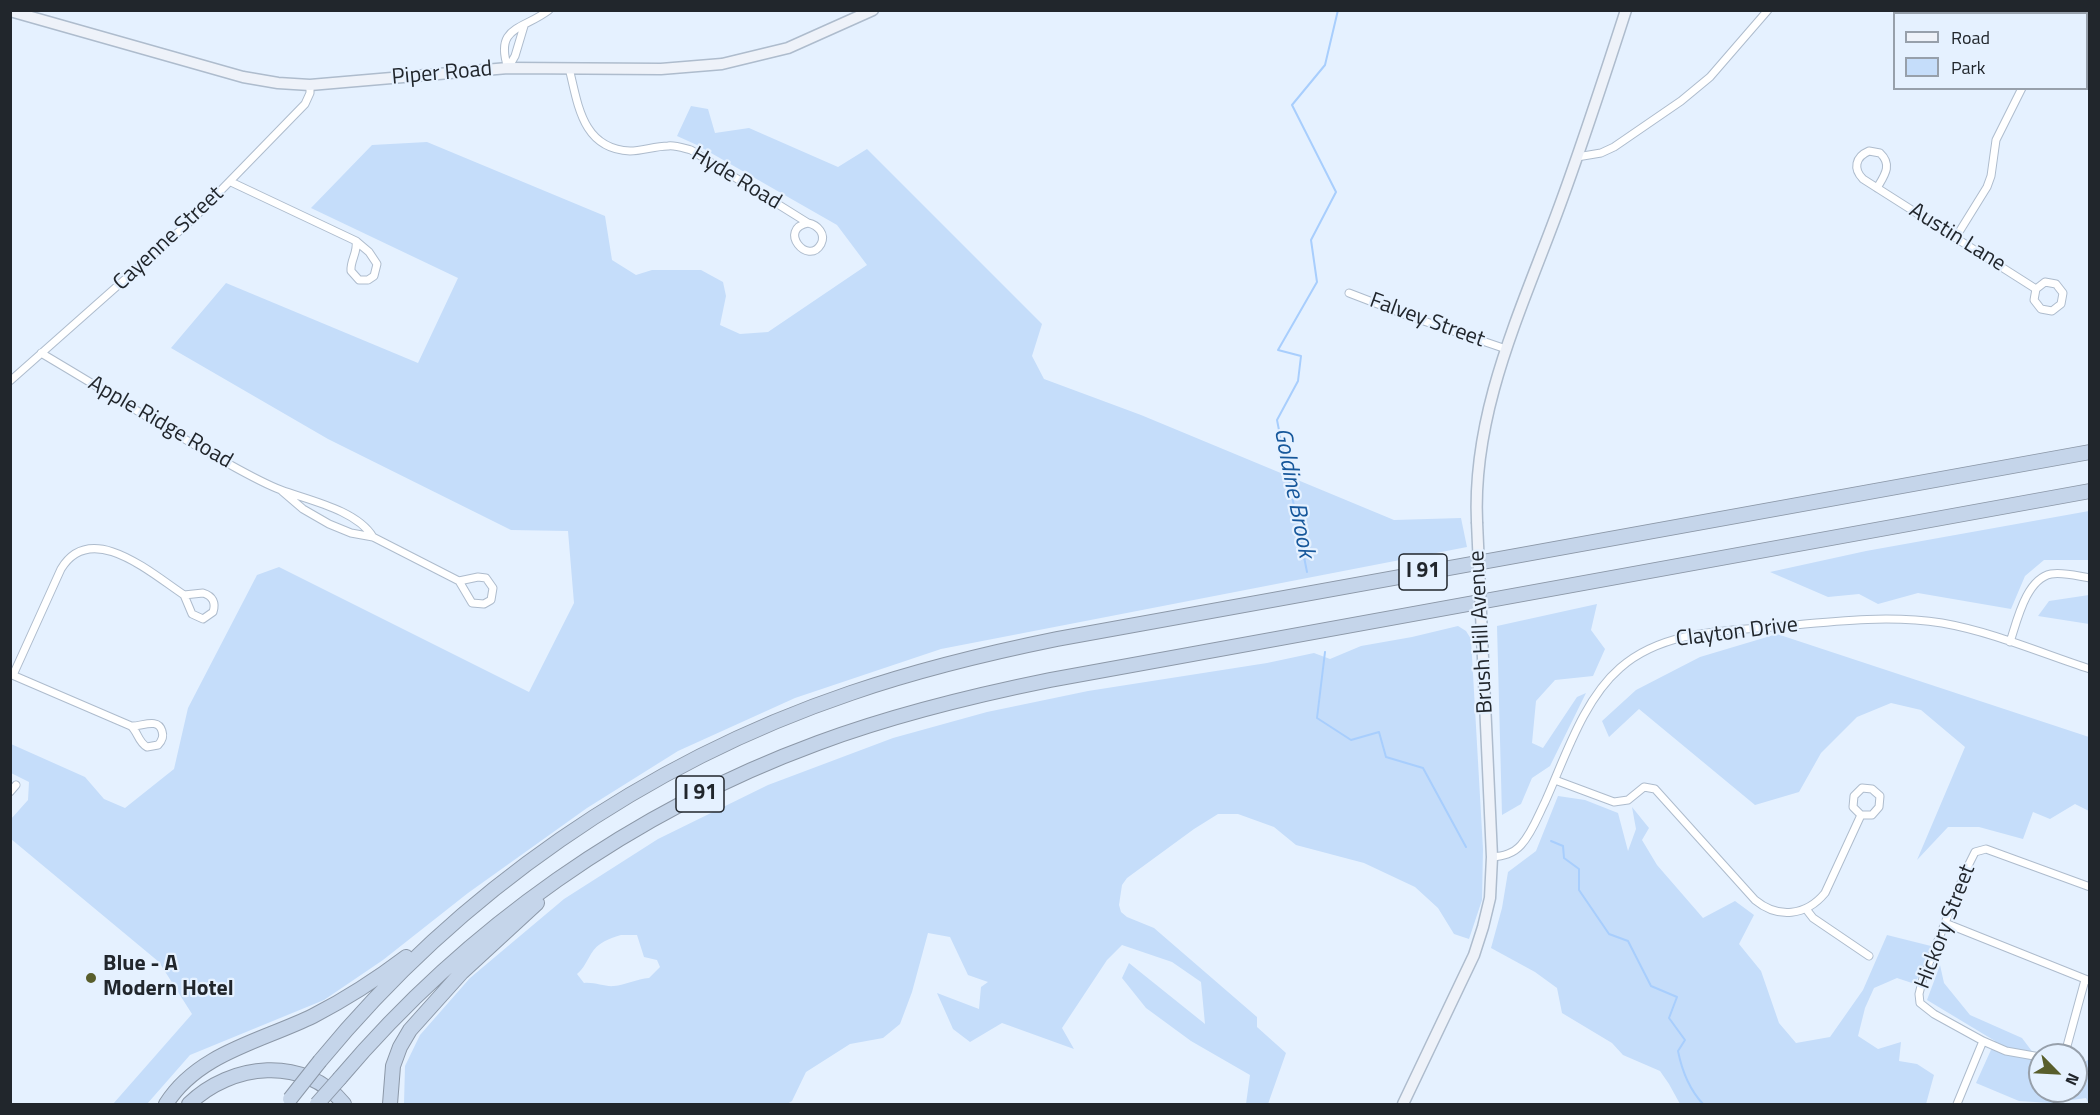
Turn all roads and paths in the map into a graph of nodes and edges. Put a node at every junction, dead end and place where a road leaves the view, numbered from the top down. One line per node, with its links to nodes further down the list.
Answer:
1 (549, 10): 6 (street)
2 (873, 10): 8 (street, Piper Road)
3 (1626, 10): 11 (street, Brush Hill Avenue)
4 (1768, 10): 11 (street)
5 (10, 11): 9 (street, Piper Road)
6 (524, 26): 7 (street); 7 (street)
7 (508, 68): 8 (street, Piper Road); 9 (street, Piper Road)
8 (569, 68): 14 (street, Hyde Road)
9 (310, 85): 12 (street, Cayenne Street)
10 (2021, 90): 15 (street)
11 (1577, 157): 19 (street, Brush Hill Avenue)
12 (231, 182): 16 (street); 20 (street, Cayenne Street)
13 (1877, 188): 13 (street, Austin Lane); 15 (street, Austin Lane)
14 (808, 223): 14 (street, Hyde Road)
15 (1956, 237): 17 (street, Austin Lane)
16 (356, 242): 16 (street)
17 (2036, 289): 17 (street, Austin Lane)
18 (1349, 293): 19 (street, Falvey Street)
19 (1506, 349): 39 (street, Brush Hill Avenue, bridge)
20 (41, 353): 21 (street, Cayenne Street); 23 (street, Apple Ridge Road)
21 (10, 381)
22 (2090, 452): 42 (highway, I 91)
23 (280, 490): 25 (street, Apple Ridge Road); 26 (street, Apple Ridge Road)
24 (2090, 491): 40 (highway, I 91)
25 (336, 509): 26 (street); 27 (street, Apple Ridge Road)
26 (328, 524): 27 (street, Apple Ridge Road)
27 (373, 537): 29 (street, Apple Ridge Road)
28 (2090, 578): 31 (street)
29 (459, 582): 29 (street, Apple Ridge Road)
30 (183, 595): 30 (street); 33 (street)
31 (2010, 642): 32 (street, Clayton Drive); 35 (street, Clayton Drive)
32 (2090, 669)
33 (12, 675): 34 (street)
34 (131, 726): 34 (street)
35 (1555, 780): 39 (street, Clayton Drive); 43 (street)
36 (16, 785): 37 (street)
37 (10, 792)
38 (1861, 814): 38 (street); 43 (street)
39 (1492, 857): 58 (street, Brush Hill Avenue)
40 (576, 866): 55 (highway, I 91, bridge); 57 (highway)
41 (2090, 887): 44 (street, Hickory Street)
42 (479, 901): 51 (highway, I 91, bridge); 52 (highway)
43 (1806, 909): 45 (street)
44 (1945, 923): 46 (street); 47 (street, Hickory Street)
45 (1869, 956)
46 (2087, 980): 48 (street)
47 (1983, 1041): 49 (street); 59 (street)
48 (2068, 1043)
49 (2028, 1054)
50 (232, 1077): 53 (highway); 54 (highway); 56 (highway)
51 (288, 1102)
52 (166, 1104)
53 (189, 1104)
54 (195, 1104)
55 (317, 1104)
56 (344, 1104)
57 (390, 1104)
58 (1403, 1104)
59 (1958, 1104)

